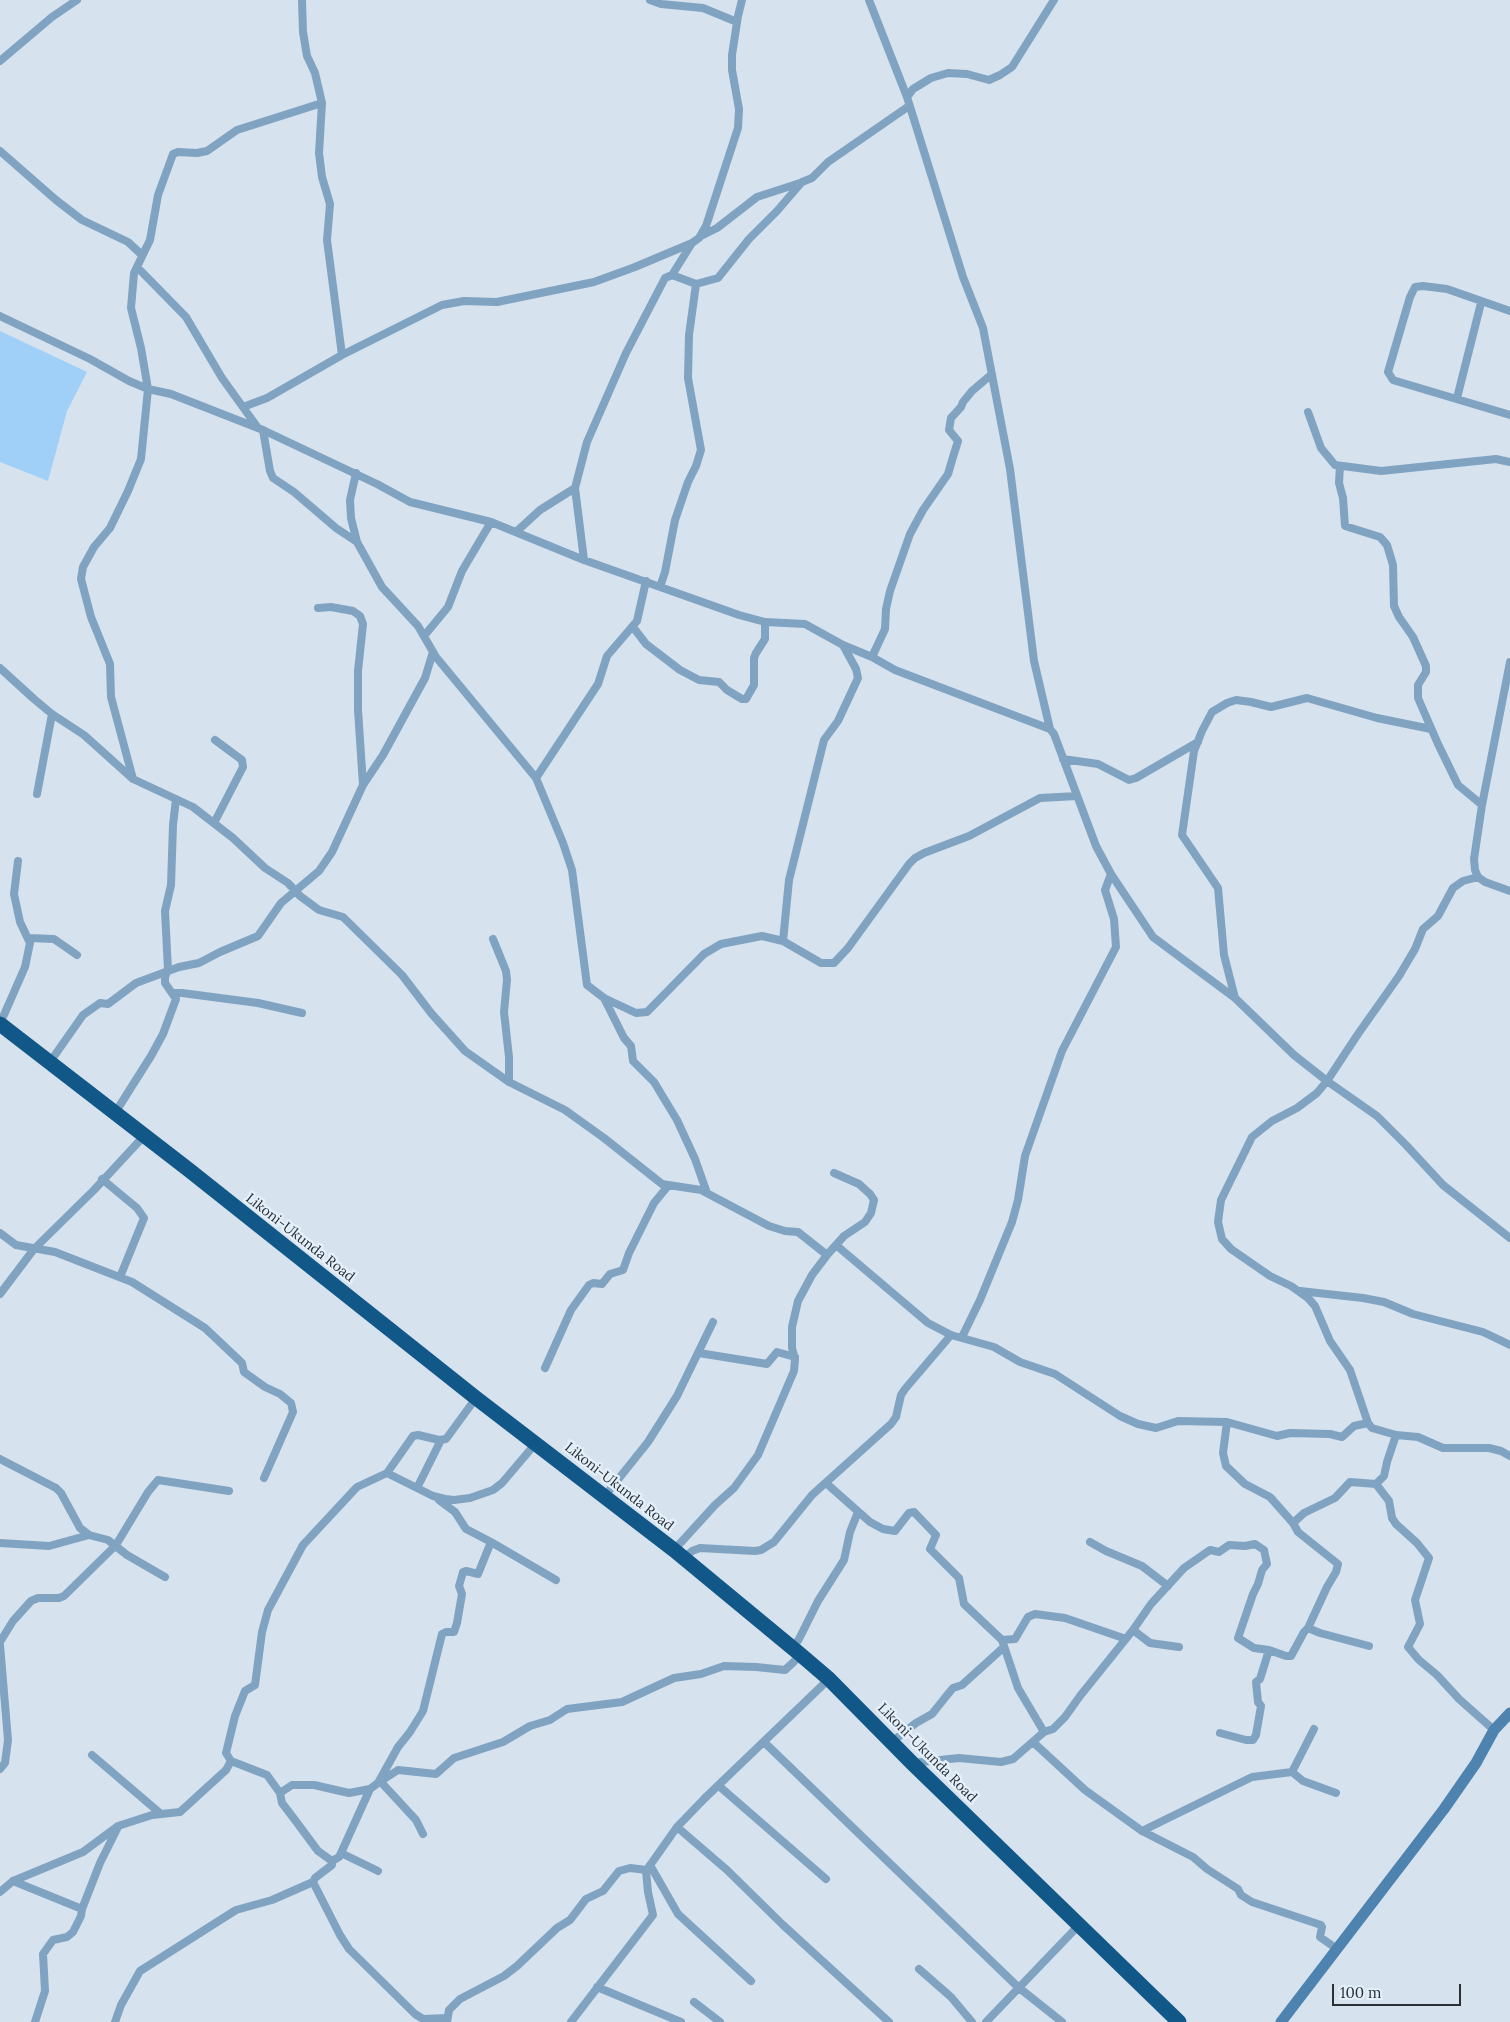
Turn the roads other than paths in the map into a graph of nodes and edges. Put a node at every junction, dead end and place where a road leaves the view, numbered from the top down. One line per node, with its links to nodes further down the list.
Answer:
1 (77, 0): 8 (street)
2 (302, 0): 10 (street)
3 (650, 0): 7 (street)
4 (742, 0): 7 (street)
5 (869, 0): 9 (street)
6 (1054, 0): 9 (street)
7 (737, 22): 14 (street)
8 (0, 61)
9 (906, 97): 11 (street)
10 (322, 103): 15 (street); 22 (street)
11 (909, 106): 13 (street); 23 (street)
12 (0, 151): 15 (street)
13 (802, 182): 14 (street); 18 (street)
14 (695, 240): 17 (street); 22 (street)
15 (142, 255): 16 (street)
16 (137, 267): 24 (street); 26 (street)
17 (672, 275): 18 (street); 33 (street)
18 (696, 284): 39 (street)
19 (1481, 302): 20 (street); 25 (street); 25 (street)
20 (1510, 311)
21 (0, 316): 24 (street)
22 (342, 355): 26 (street)
23 (992, 374): 46 (street); 50 (street)
24 (148, 389): 29 (street); 56 (street)
25 (1457, 398): 28 (street)
26 (243, 407): 29 (street)
27 (1308, 412): 31 (street)
28 (1510, 415)
29 (261, 429): 32 (street); 36 (street)
30 (1510, 462): 31 (street)
31 (1340, 466): 51 (street)
32 (356, 473): 34 (street); 36 (street)
33 (575, 488): 35 (street); 37 (street)
34 (491, 522): 35 (street); 43 (street)
35 (516, 532): 37 (street)
36 (357, 542): 43 (street)
37 (584, 560): 38 (street)
38 (646, 581): 39 (street); 42 (street)
39 (660, 587): 41 (street)
40 (318, 608): 57 (street)
41 (766, 622): 42 (street); 44 (street)
42 (634, 627): 55 (street)
43 (424, 636): 45 (street)
44 (843, 645): 46 (street); 70 (street)
45 (433, 652): 55 (street); 57 (street)
46 (872, 657): 50 (street)
47 (1510, 662): 61 (street)
48 (0, 668): 49 (street)
49 (52, 714): 56 (street); 58 (street)
50 (1050, 729): 54 (street)
51 (1431, 729): 53 (street); 61 (street)
52 (215, 740): 62 (street)
53 (1198, 742): 54 (street); 75 (street)
54 (1063, 758): 59 (street)
55 (536, 778): 74 (street)
56 (134, 779): 60 (street)
57 (364, 785): 66 (street)
58 (37, 794)
59 (1077, 796): 64 (street); 70 (street)
60 (176, 799): 62 (street); 72 (street)
61 (1482, 806): 65 (street)
62 (214, 823): 66 (street)
63 (18, 861): 68 (street)
64 (1111, 874): 75 (street); 97 (street)
65 (1478, 877): 67 (street); 79 (street)
66 (294, 890): 72 (street); 80 (street)
67 (1510, 891)
68 (29, 938): 71 (street); 77 (street)
69 (493, 939): 80 (street)
70 (783, 942): 74 (street)
71 (77, 955)
72 (168, 970): 73 (street); 78 (street)
73 (172, 993): 76 (street); 81 (street)
74 (604, 998): 86 (street)
75 (1234, 998): 79 (street)
76 (302, 1013)
77 (0, 1024): 78 (highway, Likoni-Ukunda Road)
78 (50, 1062): 81 (highway, Likoni-Ukunda Road)
79 (1327, 1081): 88 (street); 93 (street)
80 (509, 1082): 85 (street)
81 (114, 1113): 82 (highway, Likoni-Ukunda Road)
82 (144, 1136): 84 (street); 102 (highway, Likoni-Ukunda Road)
83 (834, 1173): 89 (street)
84 (102, 1179): 90 (street); 92 (street)
85 (668, 1186): 86 (street); 101 (street)
86 (707, 1193): 91 (street)
87 (0, 1233): 90 (street)
88 (1510, 1238)
89 (836, 1244): 91 (street); 96 (street)
90 (34, 1249): 92 (street); 94 (street)
91 (827, 1254): 100 (street)
92 (120, 1278): 111 (street)
93 (1299, 1291): 98 (street); 104 (street)
94 (0, 1294)
95 (713, 1322): 99 (street)
96 (951, 1335): 97 (street); 112 (street)
97 (962, 1337): 103 (street)
98 (1510, 1345)
99 (698, 1353): 100 (street); 117 (street)
100 (795, 1357): 125 (street)
101 (545, 1368)
102 (476, 1398): 106 (street); 107 (highway, Likoni-Ukunda Road)
103 (1227, 1422): 104 (street); 119 (street)
104 (1368, 1423): 105 (street)
105 (1396, 1436): 108 (street); 113 (street)
106 (441, 1440): 110 (street); 114 (street)
107 (536, 1443): 116 (street); 117 (highway, Likoni-Ukunda Road)
108 (1510, 1456)
109 (0, 1458): 120 (street)
110 (387, 1473): 114 (street); 148 (street)
111 (264, 1478)
112 (826, 1483): 118 (street); 125 (street)
113 (1376, 1484): 119 (street); 141 (street)
114 (416, 1488): 116 (street)
115 (229, 1491): 124 (street)
116 (433, 1496): 121 (street)
117 (604, 1497): 125 (highway, Likoni-Ukunda Road)
118 (858, 1512): 133 (street); 137 (street)
119 (1293, 1523): 129 (street)
120 (89, 1535): 123 (street); 124 (street)
121 (491, 1542): 127 (street); 152 (street)
122 (1090, 1542): 128 (street)
123 (0, 1543)
124 (116, 1545): 126 (street); 132 (street)
125 (679, 1554): 137 (highway, Likoni-Ukunda Road)
126 (166, 1578)
127 (556, 1580)
128 (1168, 1586): 130 (street); 136 (street)
129 (1308, 1628): 134 (street); 136 (street)
130 (1133, 1630): 131 (street); 135 (street)
131 (1126, 1639): 133 (street); 142 (street)
132 (0, 1644): 150 (street)
133 (1003, 1644): 142 (street); 144 (street)
134 (1369, 1646)
135 (1180, 1648)
136 (1268, 1650): 143 (street)
137 (797, 1652): 138 (highway, Likoni-Ukunda Road); 152 (street)
138 (829, 1679): 144 (highway, Likoni-Ukunda Road); 145 (street)
139 (1510, 1713): 141 (street)
140 (1314, 1729): 151 (street)
141 (1494, 1730): 172 (street)
142 (1044, 1732): 146 (street)
143 (1220, 1732)
144 (893, 1741): 149 (highway, Likoni-Ukunda Road)
145 (764, 1742): 153 (street); 176 (street)
146 (1033, 1742): 149 (street); 160 (street)
147 (92, 1755): 157 (street)
148 (231, 1761): 155 (street); 157 (street)
149 (912, 1763): 171 (highway, Likoni-Ukunda Road)
150 (0, 1769)
151 (1292, 1772): 156 (street); 160 (street)
152 (379, 1782): 154 (street); 161 (street)
153 (719, 1786): 159 (street); 166 (street)
154 (370, 1789): 155 (street); 162 (street)
155 (280, 1793): 163 (street)
156 (1336, 1793)
157 (161, 1814): 158 (street)
158 (118, 1826): 167 (street); 170 (street)
159 (678, 1827): 164 (street); 184 (street)
160 (1142, 1831): 172 (street)
161 (423, 1834)
162 (340, 1853): 163 (street); 165 (street)
163 (332, 1861): 168 (street)
164 (648, 1868): 174 (street); 175 (street); 178 (street)
165 (378, 1871)
166 (826, 1880)
167 (13, 1881): 169 (street); 170 (street)
168 (313, 1882): 178 (street); 180 (street)
169 (0, 1892)
170 (82, 1909): 179 (street)
171 (1080, 1924): 176 (street); 188 (highway, Likoni-Ukunda Road)
172 (1337, 1949): 189 (street)
173 (919, 1968): 185 (street)
174 (751, 1981)
175 (597, 1987): 181 (street); 182 (street)
176 (1018, 1988): 186 (street); 187 (street)
177 (694, 2002): 183 (street)
178 (447, 2020)
179 (35, 2022)
180 (114, 2022)
181 (571, 2022)
182 (680, 2022)
183 (720, 2022)
184 (888, 2022)
185 (972, 2022)
186 (986, 2022)
187 (1062, 2022)
188 (1179, 2022)
189 (1281, 2022)

